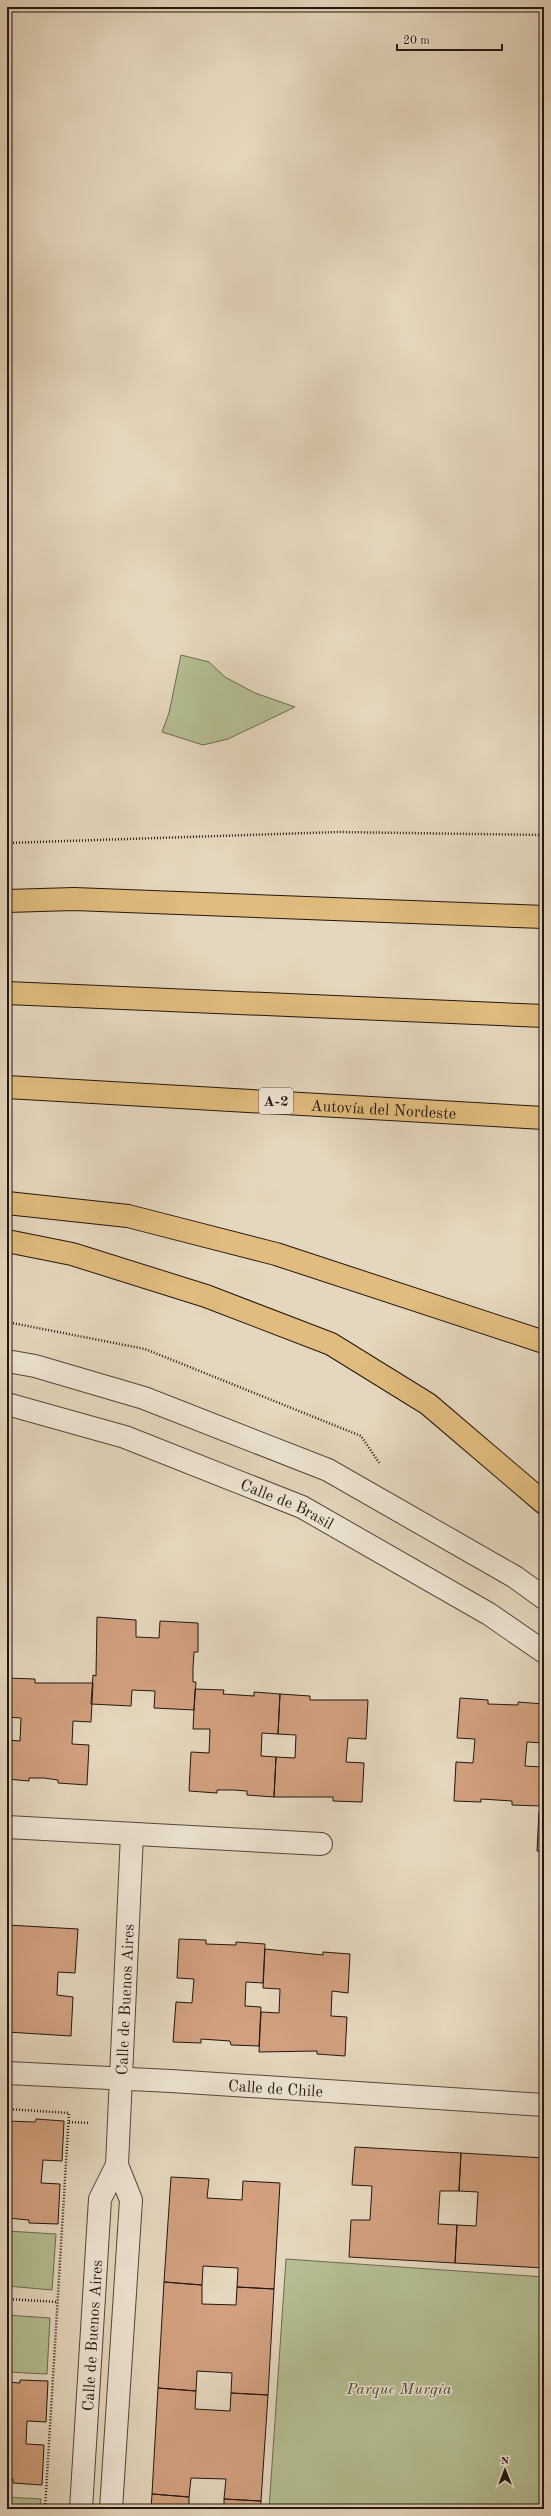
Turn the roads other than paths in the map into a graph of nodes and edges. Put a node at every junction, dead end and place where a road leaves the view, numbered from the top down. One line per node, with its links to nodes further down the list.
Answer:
1 (7, 901): 2 (highway)
2 (544, 917)
3 (7, 993): 4 (highway)
4 (544, 1016)
5 (7, 1086): 6 (highway, Autovía del Nordeste / A-2)
6 (544, 1118)
7 (7, 1203): 9 (highway)
8 (7, 1241): 12 (highway)
9 (544, 1342)
10 (7, 1361): 13 (street)
11 (7, 1404): 14 (street, Calle de Brasil)
12 (544, 1503)
13 (544, 1598)
14 (544, 1652)
15 (7, 1827): 16 (street)
16 (132, 1834): 17 (street); 19 (street, Calle de Buenos Aires)
17 (321, 1844)
18 (7, 2073): 19 (street, Calle de Chile)
19 (120, 2079): 20 (street, Calle de Chile); 21 (street, Calle de Buenos Aires)
20 (544, 2105)
21 (117, 2165): 22 (street, Calle de Buenos Aires); 23 (street, Calle de Buenos Aires)
22 (82, 2509)
23 (111, 2509)

